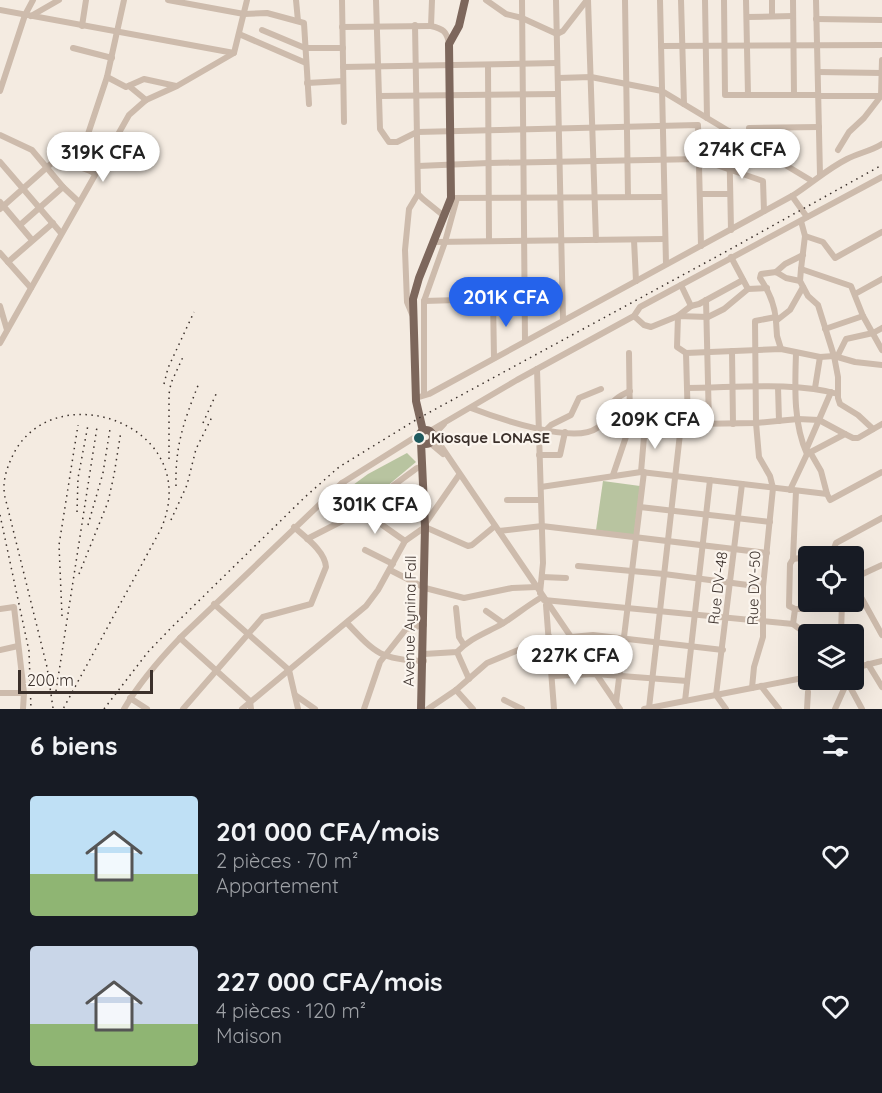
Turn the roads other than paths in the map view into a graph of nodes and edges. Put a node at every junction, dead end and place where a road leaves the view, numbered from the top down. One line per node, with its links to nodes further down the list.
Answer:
1 (33, 0): 27 (street)
2 (59, 0): 27 (street)
3 (86, 0): 36 (street)
4 (124, 0): 41 (street)
5 (168, 0): 26 (street)
6 (247, 0): 26 (street)
7 (296, 0): 34 (street)
8 (342, 0): 39 (street)
9 (376, 0): 37 (street)
10 (432, 0): 38 (street)
11 (465, 0): 44 (main road)
12 (486, 0): 31 (street)
13 (522, 0): 31 (street)
14 (556, 0): 42 (street)
15 (588, 0): 42 (street); 70 (street)
16 (625, 0): 74 (street)
17 (660, 0): 48 (street)
18 (681, 0): 49 (street)
19 (705, 0): 50 (street)
20 (724, 0): 51 (street)
21 (746, 0): 30 (street)
22 (772, 0): 28 (street)
23 (792, 0): 29 (street)
24 (816, 0): 32 (street)
25 (0, 10): 27 (street)
26 (244, 14): 34 (street); 43 (street)
27 (28, 16): 36 (street); 78 (street)
28 (772, 16): 29 (street); 30 (street)
29 (793, 16): 45 (street)
30 (747, 17): 52 (street)
31 (522, 18): 42 (street); 61 (street)
32 (816, 20): 33 (street); 46 (street)
33 (882, 20)
34 (298, 21): 54 (street)
35 (415, 25): 37 (street); 38 (street); 64 (street)
36 (82, 26): 41 (street)
37 (377, 26): 39 (street); 65 (street)
38 (431, 26): 44 (street)
39 (342, 27): 55 (street)
40 (262, 30): 54 (street)
41 (117, 33): 56 (street); 57 (street)
42 (557, 33): 60 (street)
43 (239, 34): 56 (street); 59 (street)
44 (449, 44): 62 (main road)
45 (793, 45): 46 (street); 52 (street); 85 (street)
46 (817, 45): 47 (street); 67 (street)
47 (882, 45)
48 (661, 46): 49 (street); 79 (street)
49 (682, 46): 50 (street); 92 (street)
50 (706, 46): 51 (street); 93 (street)
51 (725, 46): 52 (street); 84 (street)
52 (747, 46): 84 (street)
53 (73, 48): 57 (street)
54 (305, 48): 55 (street); 59 (street)
55 (343, 48): 66 (street)
56 (234, 53): 76 (street)
57 (112, 58): 69 (street)
58 (882, 60): 68 (street)
59 (306, 63): 73 (street)
60 (558, 63): 61 (street); 71 (street)
61 (522, 64): 63 (street); 80 (street)
62 (449, 65): 63 (street); 64 (street); 82 (main road)
63 (488, 65): 83 (street)
64 (416, 66): 65 (street); 88 (street)
65 (378, 67): 66 (street); 87 (street)
66 (343, 68): 72 (street)
67 (818, 72): 68 (street); 86 (street)
68 (882, 73): 77 (street)
69 (107, 77): 75 (street); 120 (street)
70 (591, 77): 71 (street); 74 (street); 98 (street)
71 (558, 78): 81 (street)
72 (343, 81): 73 (street); 94 (street)
73 (307, 83): 91 (street)
74 (627, 84): 79 (street); 96 (street)
75 (129, 86): 76 (street); 90 (street)
76 (177, 86): 90 (street)
77 (882, 88): 89 (street)
78 (0, 91)
79 (662, 91): 92 (street); 95 (street)
80 (523, 94): 81 (street); 83 (street); 102 (street)
81 (558, 94): 100 (street)
82 (450, 95): 83 (street); 88 (street); 105 (main road)
83 (488, 95): 101 (street)
84 (748, 95): 85 (street)
85 (794, 95): 86 (street)
86 (818, 95): 89 (street); 97 (street)
87 (379, 96): 88 (street); 104 (street)
88 (416, 96): 104 (street)
89 (881, 96): 108 (street)
90 (146, 100): 122 (street)
91 (309, 104)
92 (684, 104): 93 (street)
93 (707, 118): 103 (street)
94 (344, 122)
95 (662, 126): 96 (street); 109 (street); 111 (street)
96 (627, 127): 98 (street); 110 (street)
97 (819, 127): 99 (street); 123 (street)
98 (592, 128): 100 (street); 113 (street)
99 (749, 128)
100 (559, 129): 102 (street); 112 (street)
101 (488, 130): 102 (street); 105 (street); 116 (street)
102 (523, 130): 115 (street)
103 (729, 131): 121 (street); 125 (street)
104 (417, 132): 105 (street); 118 (street)
105 (450, 132): 117 (main road)
106 (0, 135): 119 (street)
107 (882, 144): 123 (street)
108 (838, 150)
109 (699, 159): 111 (street); 121 (street); 129 (street)
110 (628, 160): 111 (street); 113 (street); 133 (street)
111 (663, 160): 134 (street)
112 (560, 161): 113 (street); 115 (street); 138 (street)
113 (593, 161): 132 (street)
114 (0, 162): 127 (street)
115 (523, 162): 116 (street); 137 (street)
116 (489, 163): 117 (street); 136 (street)
117 (451, 165): 118 (street); 135 (main road)
118 (418, 166): 128 (street)
119 (48, 167): 120 (street); 126 (street); 127 (street)
120 (77, 167): 122 (street)
121 (730, 170): 130 (street); 142 (street)
122 (94, 173): 139 (street)
123 (820, 175): 125 (street)
124 (882, 177): 144 (street)
125 (812, 181): 131 (street)
126 (63, 188): 139 (street); 141 (street)
127 (22, 189): 140 (street); 141 (street)
128 (418, 194): 143 (street); 183 (street)
129 (700, 194): 130 (street); 160 (street)
130 (730, 194): 147 (street)
131 (792, 196): 142 (street); 144 (street)
132 (594, 197): 133 (street); 138 (street); 154 (street)
133 (628, 197): 134 (street)
134 (664, 197): 151 (street)
135 (454, 198): 136 (street); 143 (main road, Avenue Aynina Fall); 159 (street)
136 (489, 198): 137 (street); 156 (street)
137 (524, 198): 138 (street); 157 (street)
138 (561, 198): 153 (street)
139 (79, 202): 149 (street)
140 (1, 206): 146 (street)
141 (40, 207): 145 (street); 146 (street)
142 (764, 211): 147 (street)
143 (444, 216): 158 (main road, Avenue Aynina Fall)
144 (804, 219): 150 (street); 163 (street)
145 (53, 224): 149 (street); 152 (street)
146 (20, 225): 152 (street)
147 (730, 230): 160 (street)
148 (882, 232): 150 (street)
149 (62, 233): 173 (street)
150 (805, 236): 162 (street)
151 (665, 239): 155 (street); 165 (street)
152 (32, 240): 164 (street)
153 (561, 240): 154 (street); 157 (street); 189 (street)
154 (596, 240): 155 (street)
155 (634, 240): 169 (street)
156 (489, 241): 157 (street); 159 (street)
157 (524, 241): 177 (street)
158 (434, 242): 159 (street); 183 (main road, Avenue Aynina Fall)
159 (446, 242): 180 (street)
160 (701, 246): 165 (street)
161 (0, 253): 164 (street)
162 (803, 255): 166 (street); 167 (street)
163 (731, 257): 170 (street); 172 (street)
164 (8, 262): 173 (street)
165 (666, 264): 169 (street)
166 (801, 269): 171 (street); 176 (street)
167 (776, 272): 171 (street); 174 (street)
168 (882, 279): 176 (street)
169 (636, 280): 189 (street)
170 (743, 280): 175 (street); 179 (street)
171 (801, 284): 188 (street); 192 (street)
172 (681, 285): 182 (street); 184 (street)
173 (31, 288): 190 (street)
174 (767, 288): 175 (street); 188 (street)
175 (748, 290): 187 (street)
176 (855, 294): 186 (street)
177 (525, 297): 178 (street); 194 (street)
178 (493, 298): 180 (street); 206 (street)
179 (706, 300): 182 (street); 187 (street)
180 (424, 301): 219 (street)
181 (0, 306): 190 (street)
182 (691, 306): 185 (street)
183 (412, 315): 219 (main road, Avenue Aynina Fall)
184 (634, 316): 185 (street); 208 (street)
185 (678, 316): 187 (street); 202 (street)
186 (863, 316): 192 (street); 193 (street)
187 (708, 317): 200 (street)
188 (776, 319): 196 (street); 197 (street)
189 (563, 320): 194 (street)
190 (4, 328): 195 (street)
191 (882, 328): 193 (street)
192 (825, 329): 205 (street)
193 (873, 333): 198 (street); 205 (street)
194 (525, 341): 206 (street)
195 (0, 343)
196 (781, 349): 197 (street); 203 (street)
197 (755, 350): 199 (street); 209 (street)
198 (882, 350)
199 (732, 351): 200 (street); 214 (street)
200 (709, 352): 202 (street); 213 (street)
201 (629, 353): 217 (street)
202 (686, 353): 212 (street)
203 (796, 353): 204 (street); 211 (street)
204 (820, 357): 205 (street); 215 (street)
205 (836, 357): 207 (street); 218 (street)
206 (494, 358): 219 (street)
207 (882, 365)
208 (537, 369): 220 (street); 233 (street)
209 (755, 387): 210 (street); 214 (street); 225 (street)
210 (778, 387): 211 (street); 223 (street)
211 (795, 387): 215 (street); 221 (street)
212 (687, 388): 213 (street); 226 (street)
213 (709, 388): 214 (street); 227 (street)
214 (733, 388): 224 (street)
215 (815, 388): 218 (street)
216 (601, 389): 233 (street)
217 (630, 391): 230 (street); 231 (street)
218 (834, 393): 222 (street); 232 (street)
219 (420, 396): 236 (main road, Avenue Aynina Fall)
220 (471, 408): 233 (street); 236 (street)
221 (798, 419): 222 (street); 223 (street); 237 (street)
222 (819, 420): 235 (street); 237 (street)
223 (779, 422): 225 (street)
224 (733, 423): 225 (street); 227 (street)
225 (756, 423): 249 (street)
226 (684, 424): 227 (street); 229 (street); 244 (street)
227 (709, 424)
228 (882, 424): 232 (street)
229 (645, 425): 231 (street); 240 (street)
230 (600, 426): 231 (street); 234 (street)
231 (629, 428): 243 (street)
232 (873, 429): 235 (street)
233 (542, 430): 234 (street); 238 (street)
234 (565, 432): 238 (street)
235 (845, 434): 237 (street)
236 (426, 438): 239 (main road, Avenue Aynina Fall); 242 (street); 246 (street)
237 (808, 452): 250 (street); 251 (street)
238 (540, 455): 248 (street)
239 (423, 463): 255 (street); 261 (main road, Avenue Aynina Fall)
240 (642, 472): 243 (street); 244 (street); 254 (street)
241 (882, 472): 251 (street)
242 (459, 475): 261 (street); 264 (street)
243 (613, 475): 248 (street)
244 (675, 476): 245 (street); 256 (street)
245 (710, 480): 247 (street); 257 (street)
246 (342, 483): 255 (street); 263 (street)
247 (742, 484): 249 (street); 258 (street, Rue DV-48)
248 (541, 487): 253 (street)
249 (773, 488): 250 (street); 260 (street, Rue DV-50)
250 (793, 490): 251 (street); 275 (street)
251 (827, 494)
252 (507, 500): 253 (street)
253 (541, 500): 262 (street)
254 (640, 507): 256 (street); 266 (street)
255 (362, 508): 265 (street); 267 (street)
256 (672, 511): 257 (street); 268 (street)
257 (706, 515): 258 (street); 269 (street)
258 (738, 518): 260 (street); 272 (street, Rue DV-48)
259 (882, 518): 270 (street)
260 (770, 522): 273 (street, Rue DV-50)
261 (425, 526): 264 (street); 267 (street); 287 (main road, Avenue Aynina Fall)
262 (542, 526): 264 (street); 266 (street); 282 (street)
263 (294, 527): 265 (street); 292 (street)
264 (497, 529): 289 (street)
265 (307, 539): 310 (street)
266 (636, 539): 268 (street); 279 (street)
267 (405, 542): 278 (street)
268 (668, 542): 269 (street); 280 (street)
269 (703, 546): 272 (street); 284 (street)
270 (835, 546)
271 (365, 550): 278 (street)
272 (735, 550): 273 (street); 285 (street, Rue DV-48)
273 (767, 553): 286 (street, Rue DV-50)
274 (798, 559): 275 (street)
275 (794, 560): 296 (street)
276 (882, 565): 281 (street)
277 (578, 566): 279 (street)
278 (391, 567): 287 (street); 304 (street)
279 (633, 571): 280 (street); 294 (street)
280 (664, 574): 284 (street); 298 (street)
281 (864, 574)
282 (542, 578): 283 (street); 289 (street)
283 (566, 578)
284 (699, 578): 285 (street); 300 (street)
285 (731, 584): 286 (street); 301 (street, Rue DV-48)
286 (763, 587): 303 (street, Rue DV-50)
287 (425, 588): 288 (street); 307 (main road, Avenue Aynina Fall)
288 (527, 588): 289 (street); 290 (street)
289 (542, 596): 290 (street); 294 (street); 311 (street); 312 (street)
290 (533, 602): 305 (street)
291 (864, 602): 302 (street)
292 (214, 604): 310 (street); 313 (street)
293 (456, 608): 316 (street)
294 (628, 608): 298 (street); 314 (street)
295 (0, 609): 317 (street)
296 (795, 609): 306 (street)
297 (486, 611): 305 (street)
298 (660, 611): 300 (street); 315 (street)
299 (882, 613): 302 (street)
300 (695, 614): 301 (street); 318 (street)
301 (727, 618): 303 (street); 320 (street, Rue DV-48)
302 (873, 618): 309 (street)
303 (765, 621): 306 (street); 338 (street, Rue DV-50)
304 (347, 623): 322 (street); 328 (street)
305 (503, 623): 316 (street)
306 (793, 624): 308 (street)
307 (424, 625): 322 (street); 323 (main road, Avenue Aynina Fall)
308 (798, 628)
309 (882, 634)
310 (248, 635): 327 (street); 328 (street)
311 (550, 637): 331 (street); 333 (street)
312 (571, 637): 314 (street); 329 (street)
313 (180, 638): 327 (street); 347 (street)
314 (625, 639): 315 (street); 330 (street)
315 (657, 643): 318 (street); 332 (street)
316 (464, 645): 321 (street)
317 (18, 646): 319 (street); 344 (street)
318 (691, 647): 320 (street); 335 (street)
319 (0, 650)
320 (723, 650): 346 (street, Rue DV-48)
321 (457, 652): 323 (street); 333 (street)
322 (384, 656): 323 (street); 362 (street)
323 (424, 658): 363 (main road, Avenue Aynina Fall)
324 (882, 661): 325 (street)
325 (868, 664): 326 (street); 337 (street)
326 (864, 665)
327 (216, 669): 349 (street); 357 (street)
328 (289, 670): 345 (street); 349 (street)
329 (595, 674): 330 (street); 331 (street); 351 (street)
330 (620, 675): 332 (street); 351 (street)
331 (553, 676): 367 (street)
332 (653, 678): 335 (street); 369 (street)
333 (469, 679): 339 (street)
334 (798, 679): 336 (street)
335 (687, 681): 350 (street)
336 (761, 686): 338 (street); 371 (street)
337 (882, 687)
338 (752, 688): 346 (street)
339 (456, 690): 353 (street); 365 (street)
340 (844, 690): 373 (street)
341 (852, 690): 374 (street)
342 (808, 692): 372 (street)
343 (0, 693): 344 (street)
344 (24, 693): 354 (street)
345 (295, 695): 360 (street); 361 (street)
346 (716, 695): 350 (street); 370 (street)
347 (130, 698): 355 (street); 356 (street)
348 (504, 700): 366 (street)
349 (250, 701): 358 (street); 359 (street)
350 (685, 701): 352 (street)
351 (616, 703): 368 (street)
352 (672, 706): 369 (street)
353 (435, 707): 364 (street)
354 (23, 709)
355 (124, 709)
356 (147, 709)
357 (183, 709)
358 (242, 709)
359 (251, 709)
360 (298, 709)
361 (315, 709)
362 (364, 709)
363 (422, 709)
364 (428, 709)
365 (473, 709)
366 (522, 709)
367 (554, 709)
368 (620, 709)
369 (647, 709)
370 (726, 709)
371 (779, 709)
372 (807, 709)
373 (835, 709)
374 (862, 709)

